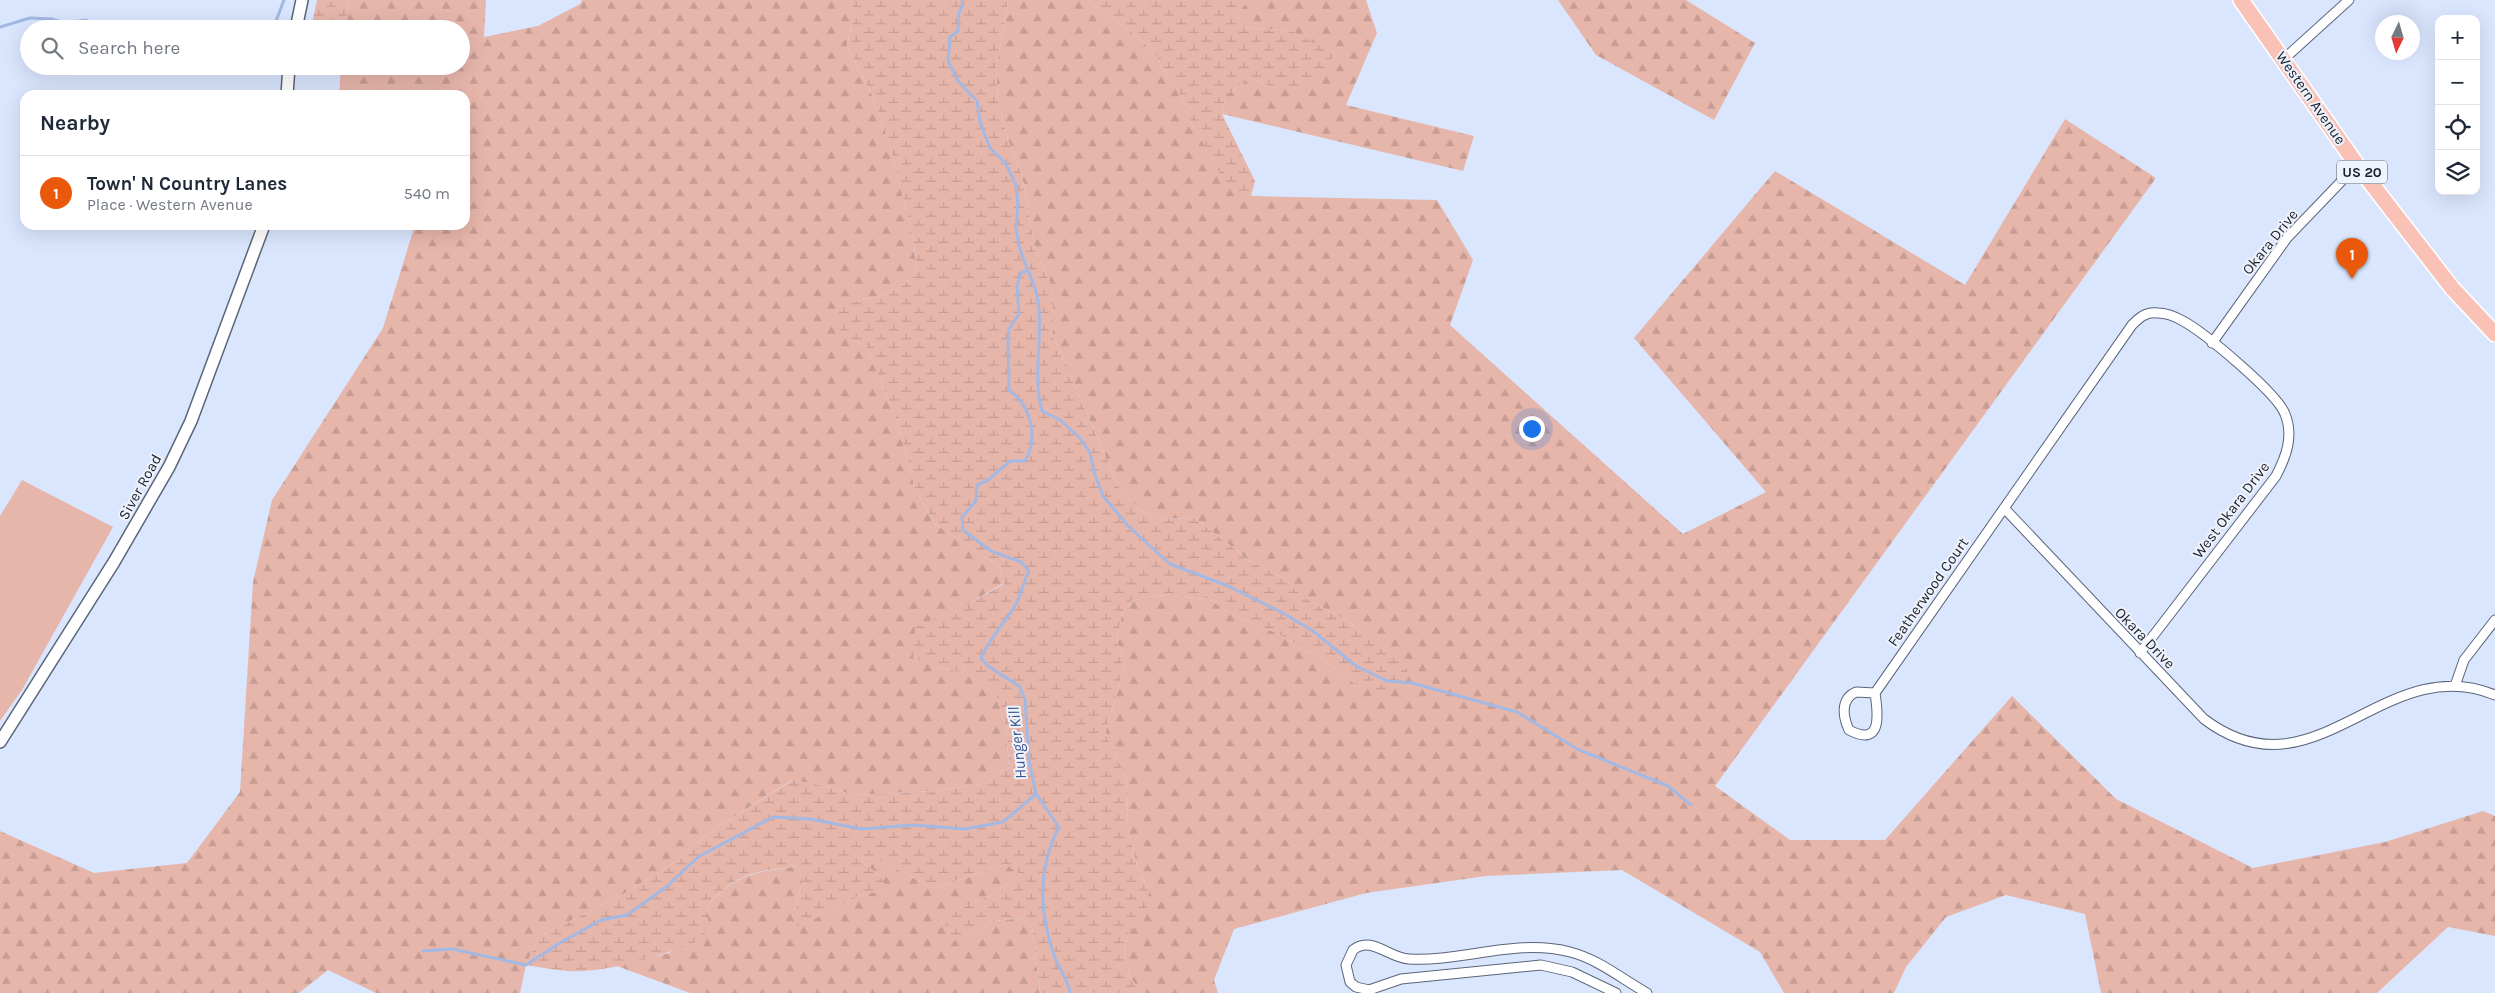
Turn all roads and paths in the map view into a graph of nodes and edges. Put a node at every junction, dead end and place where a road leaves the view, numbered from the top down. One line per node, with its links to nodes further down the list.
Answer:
1 (302, 0): 4 (street)
2 (2242, 0): 5 (main road, Western Avenue / US 20)
3 (2349, 0): 5 (street)
4 (298, 20)
5 (2284, 59): 8 (main road, Western Avenue / US 20)
6 (288, 75): 7 (street)
7 (287, 90)
8 (2357, 165): 10 (main road, Western Avenue / US 20); 11 (street, Okara Drive)
9 (262, 230): 18 (street, Siver Road)
10 (2495, 334)
11 (2212, 343): 12 (street, West Okara Drive); 14 (street, West Okara Drive)
12 (2004, 508): 14 (street, Okara Drive); 16 (street, Featherwood Court)
13 (2495, 620): 15 (street)
14 (2140, 653): 15 (street, Okara Drive)
15 (2455, 686): 17 (street, Okara Drive)
16 (1875, 693): 16 (street)
17 (2495, 695)
18 (0, 742)
19 (1507, 950): 20 (street); 20 (street); 21 (street)
20 (1510, 967): 22 (street)
21 (1637, 991): 23 (street)
22 (1616, 993)
23 (1647, 993)

